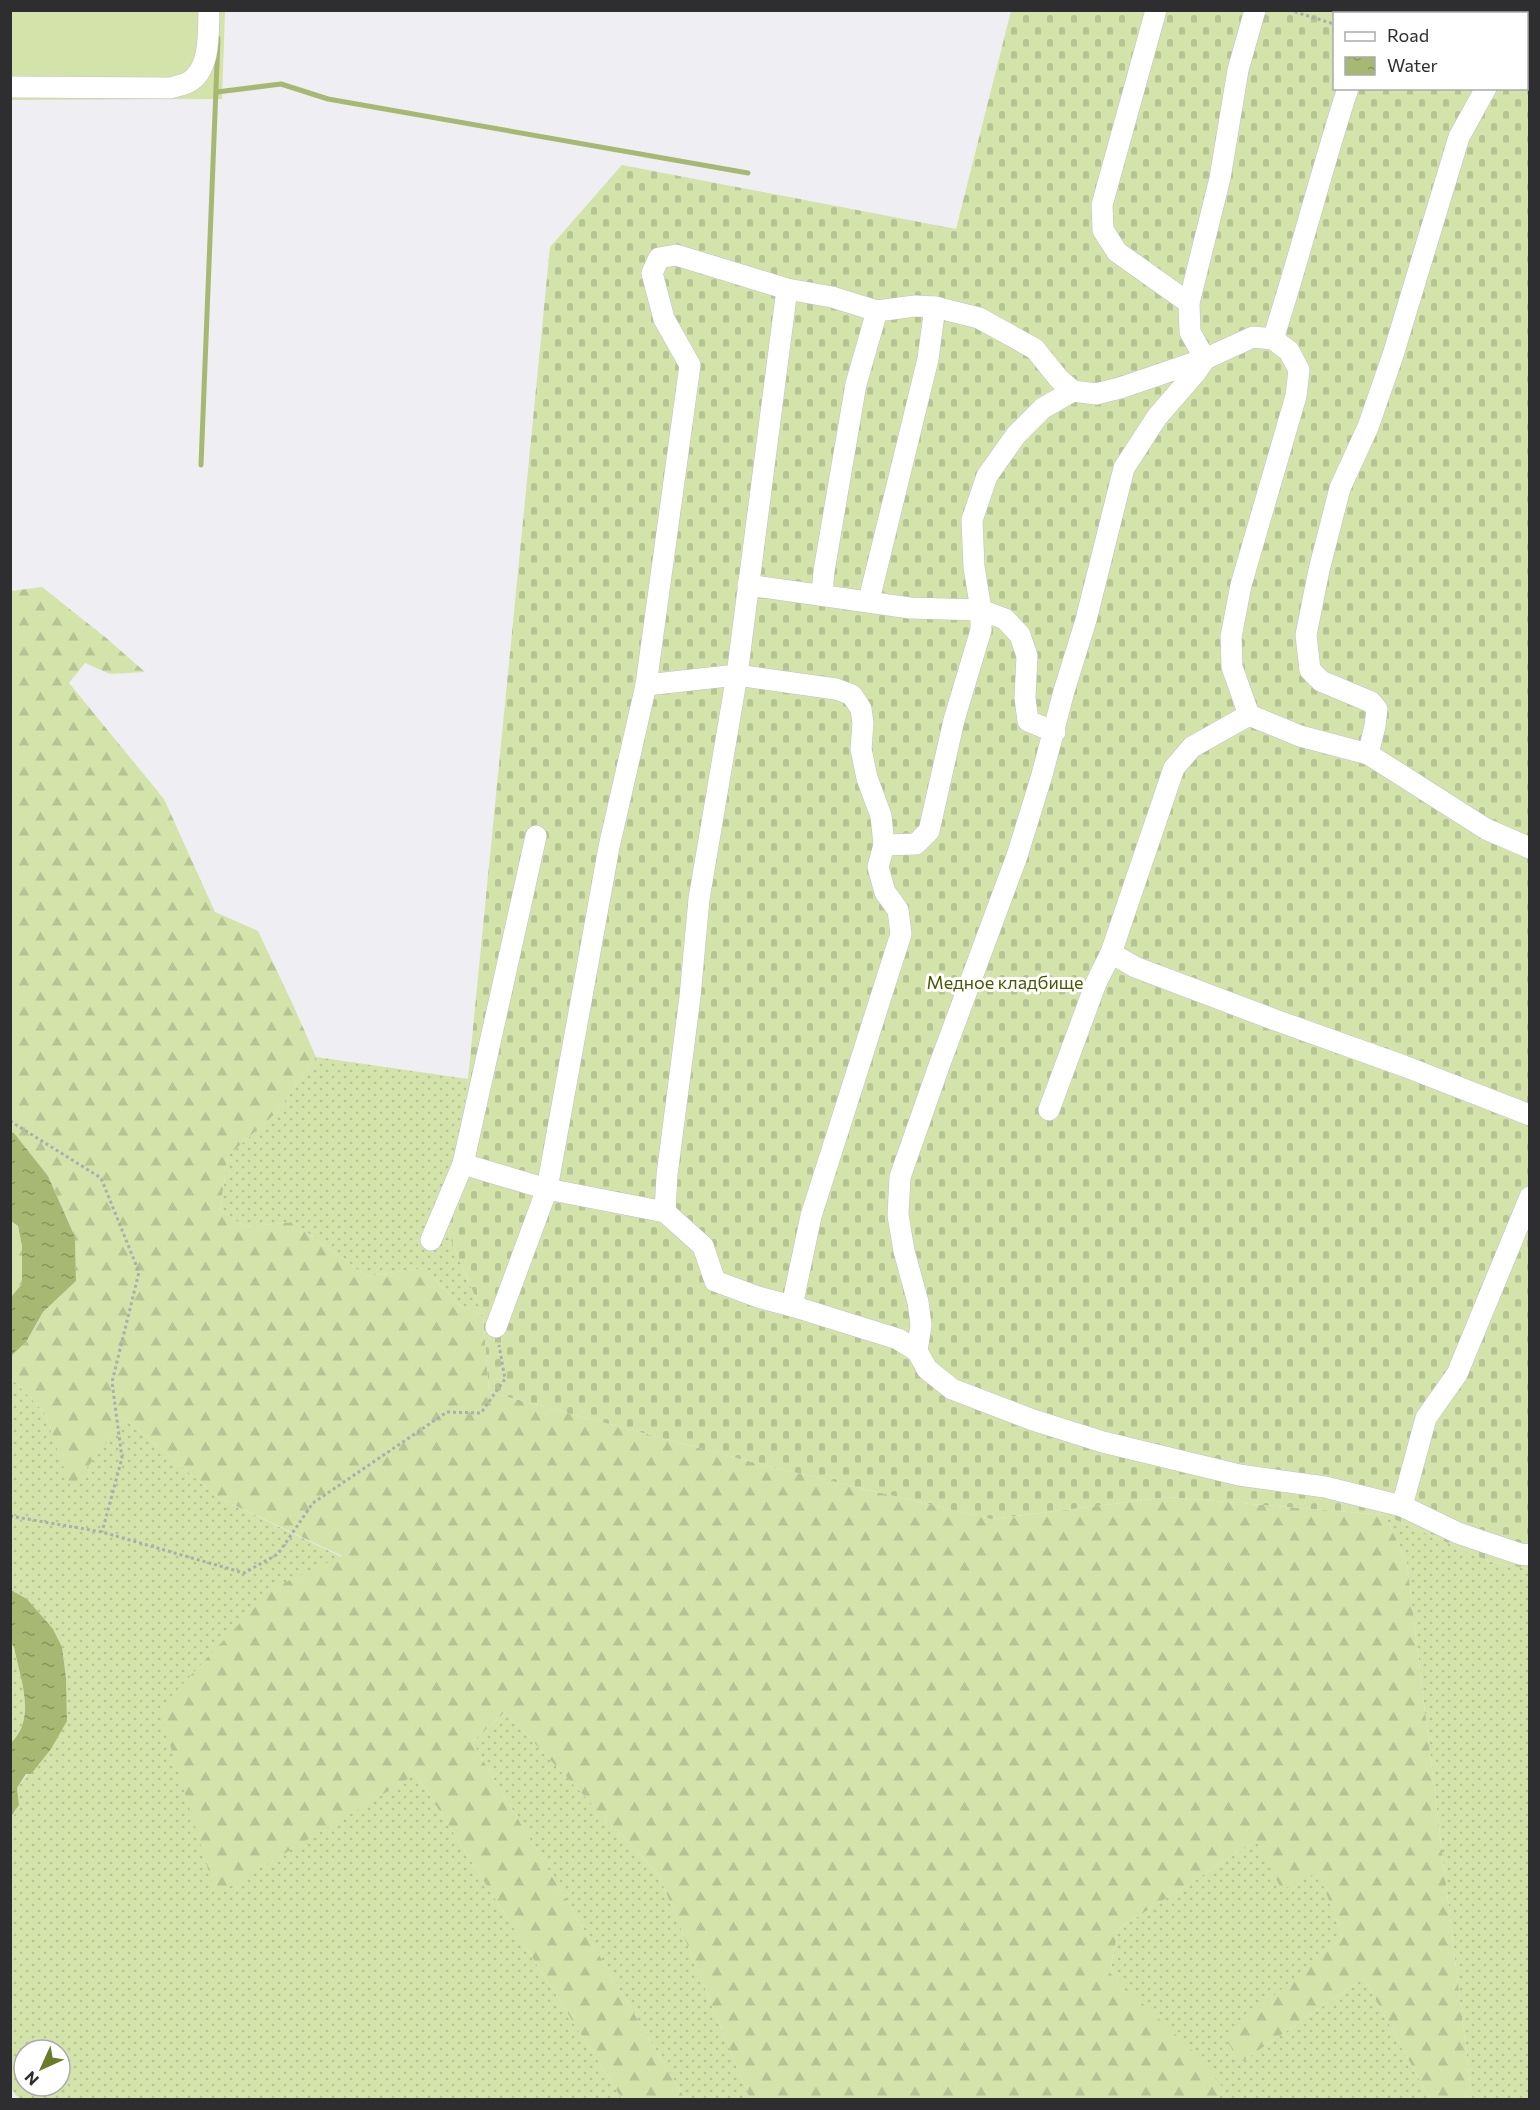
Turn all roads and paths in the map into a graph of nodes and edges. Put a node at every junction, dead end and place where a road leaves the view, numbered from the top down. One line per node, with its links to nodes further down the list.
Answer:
1 (209, 10): 6 (street)
2 (1156, 10): 10 (street)
3 (1255, 10): 10 (street)
4 (1290, 10): 5 (path)
5 (1333, 23)
6 (10, 87)
7 (1347, 90): 13 (street)
8 (1485, 90): 24 (street)
9 (787, 289): 12 (street); 16 (street); 21 (street)
10 (1189, 303): 14 (street)
11 (935, 307): 12 (street); 15 (street); 18 (street)
12 (877, 311): 17 (street)
13 (1273, 339): 14 (street); 22 (street)
14 (1204, 358): 15 (street); 23 (street)
15 (1073, 391): 19 (street)
16 (748, 585): 17 (street); 20 (street)
17 (822, 594): 18 (street)
18 (869, 600): 19 (street)
19 (981, 610): 23 (street); 26 (street)
20 (737, 675): 21 (street); 26 (street); 35 (street)
21 (645, 685): 33 (street)
22 (1250, 715): 24 (street); 28 (street)
23 (1055, 732): 39 (street)
24 (1368, 754): 27 (street)
25 (536, 836): 32 (street)
26 (884, 845): 37 (street)
27 (1530, 848)
28 (1111, 953): 29 (street); 30 (street)
29 (1049, 1110)
30 (1530, 1115)
31 (10, 1121): 42 (path)
32 (463, 1164): 33 (street); 36 (street)
33 (547, 1189): 35 (street); 38 (street)
34 (1530, 1197): 40 (street)
35 (665, 1212): 37 (street)
36 (431, 1240)
37 (792, 1306): 39 (street)
38 (496, 1327): 42 (path)
39 (916, 1351): 40 (street)
40 (1402, 1506): 43 (street)
41 (10, 1516): 42 (path)
42 (102, 1532)
43 (1530, 1555)

